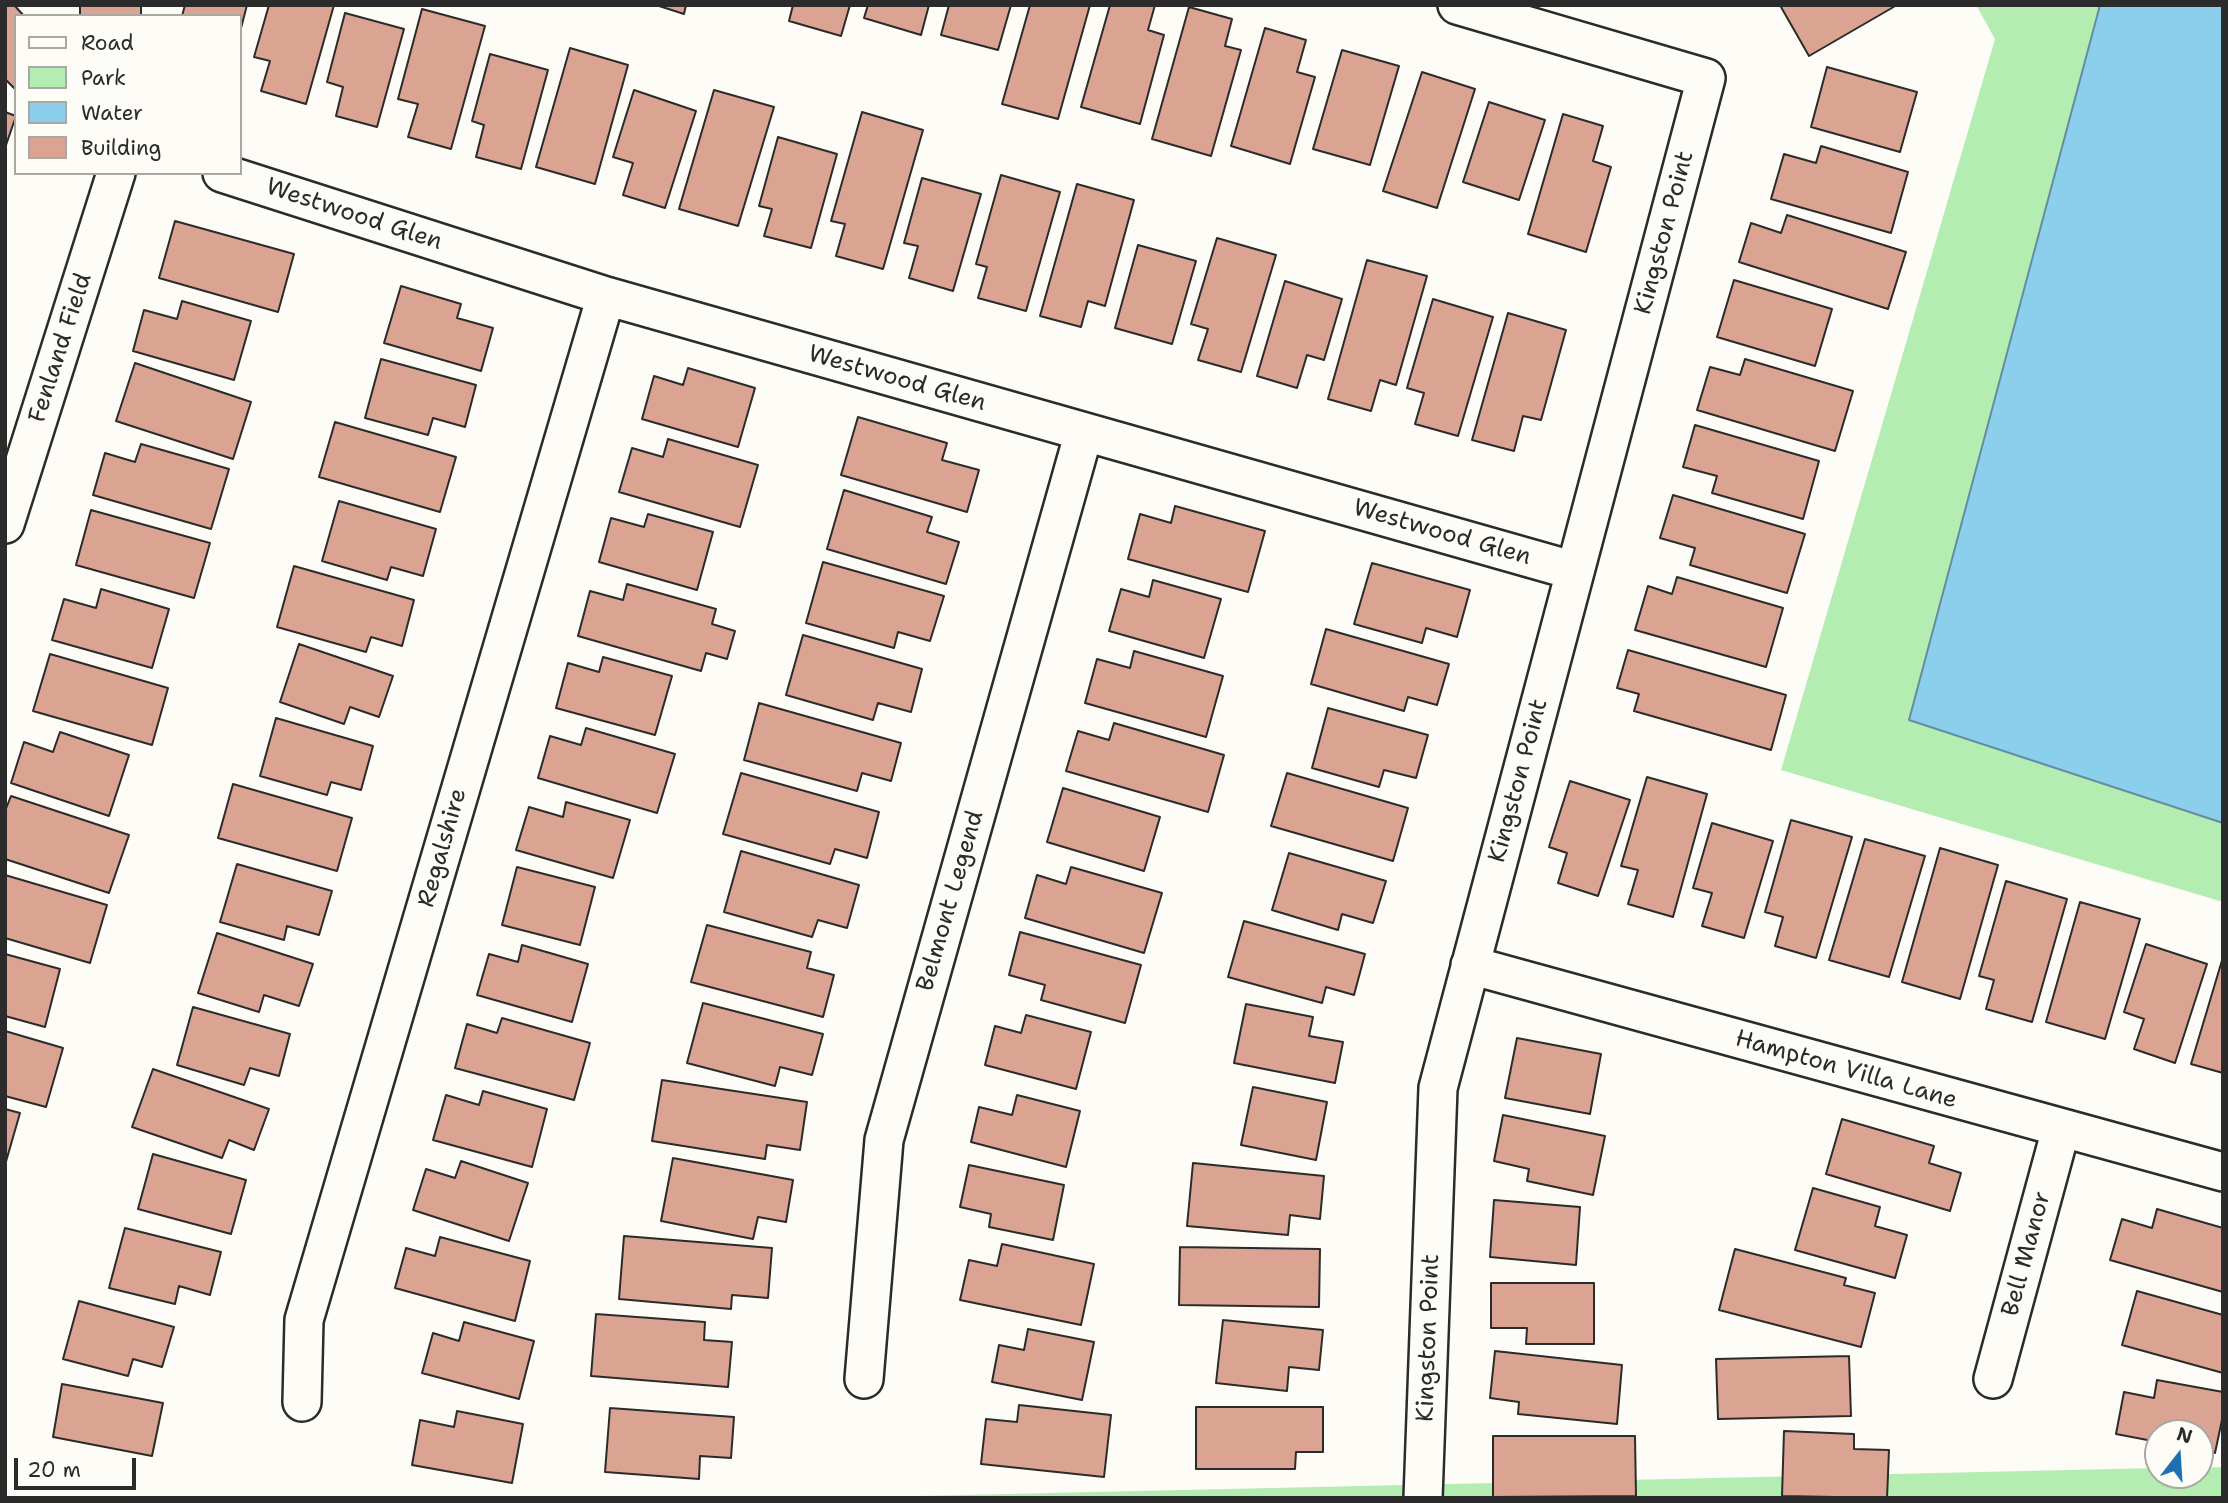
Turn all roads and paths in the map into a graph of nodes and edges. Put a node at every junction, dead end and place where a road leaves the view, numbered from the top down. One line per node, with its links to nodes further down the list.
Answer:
1 (1457, 5): 7 (street, Kingston Point)
2 (115, 175): 6 (street, Fenland Field)
3 (228, 175): 4 (street, Westwood Glen)
4 (606, 296): 5 (street, Westwood Glen); 13 (street, Regalshire)
5 (1084, 432): 7 (street, Westwood Glen); 12 (street, Belmont Legend)
6 (5, 524)
7 (1575, 571): 8 (street, Kingston Point)
8 (1470, 965): 9 (street, Hampton Villa Lane); 14 (street, Kingston Point)
9 (2061, 1129): 10 (street, Hampton Villa Lane); 11 (street, Bell Manor)
10 (2223, 1172)
11 (1993, 1379)
12 (864, 1380)
13 (302, 1402)
14 (1423, 1498)

